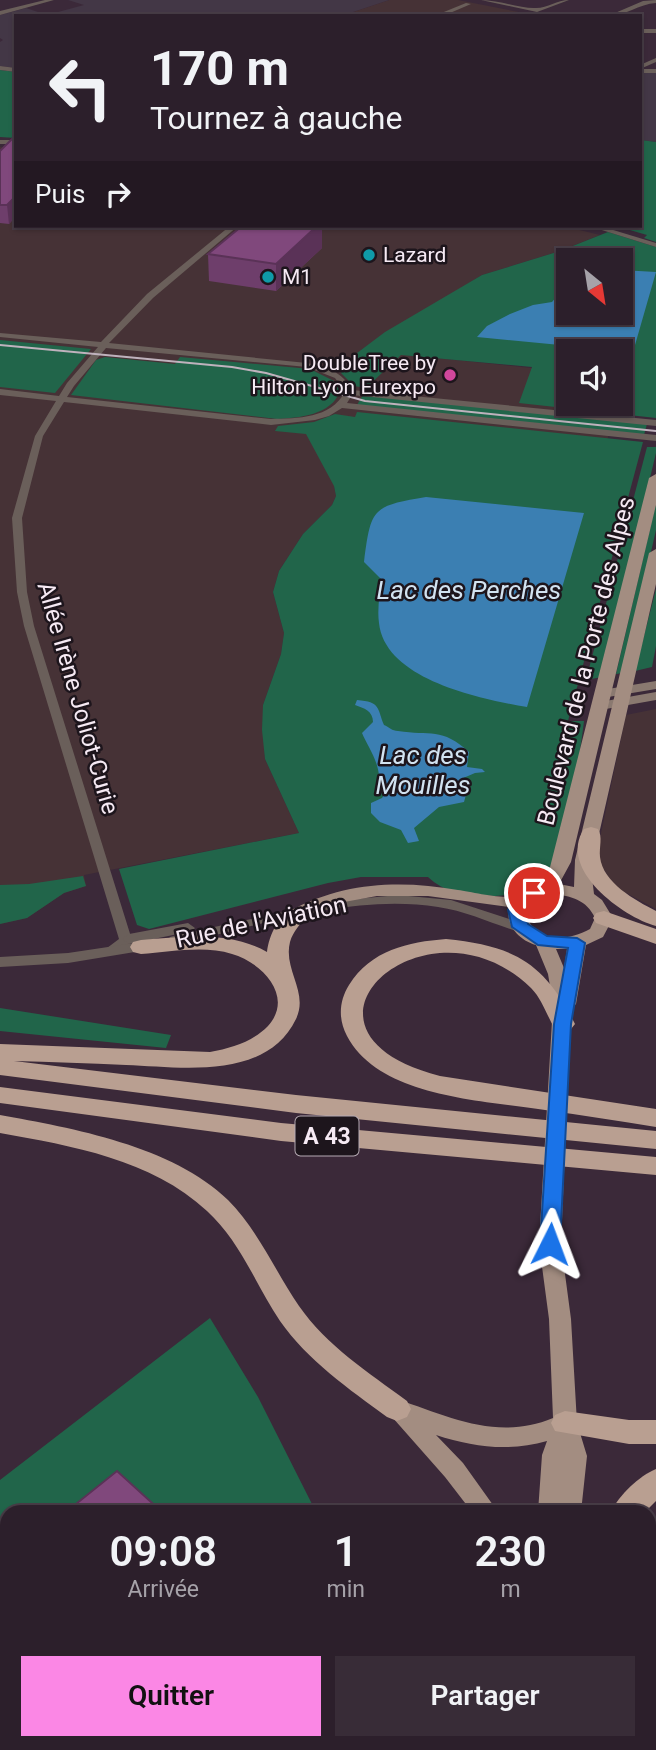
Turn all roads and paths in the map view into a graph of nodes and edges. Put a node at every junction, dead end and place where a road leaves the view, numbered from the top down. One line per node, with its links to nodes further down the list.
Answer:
1 (51, 0): 6 (street)
2 (484, 0): 3 (street)
3 (566, 0)
4 (656, 1): 8 (street)
5 (468, 4): 7 (street)
6 (0, 13)
7 (442, 14)
8 (616, 14)
9 (232, 228): 13 (street)
10 (600, 228): 11 (street)
11 (656, 245)
12 (0, 335): 13 (street)
13 (103, 345): 15 (street); 16 (street)
14 (0, 392): 16 (street)
15 (349, 392): 17 (street); 18 (street)
16 (60, 399): 17 (street); 37 (street, Allée Irène Joliot-Curie)
17 (340, 405): 19 (street)
18 (656, 423)
19 (656, 438)
20 (656, 478): 25 (main road, Boulevard de la Porte des Alpes)
21 (656, 553): 23 (main road, Boulevard de la Porte des Alpes)
22 (656, 685): 23 (main road)
23 (623, 696): 24 (main road); 25 (main road); 26 (main road, Boulevard de la Porte des Alpes)
24 (656, 696)
25 (601, 700): 27 (main road, Boulevard de la Porte des Alpes)
26 (591, 833): 28 (main road, Boulevard de la Porte des Alpes); 33 (highway)
27 (542, 890): 28 (main road); 30 (main road)
28 (586, 896): 32 (main road)
29 (330, 898): 30 (main road, Rue de l'Aviation); 31 (main road); 37 (street, Rue de l'Aviation)
30 (521, 902): 34 (main road)
31 (296, 915): 34 (street, Rue de l'Aviation); 37 (street, Rue de l'Aviation); 41 (highway)
32 (604, 918): 35 (highway); 38 (main road)
33 (656, 919)
34 (520, 927): 36 (main road)
35 (656, 937)
36 (543, 941): 38 (main road); 42 (main road)
37 (134, 943): 39 (street, Rue de l'Aviation); 40 (street, Rue de l'Aviation); 41 (highway)
38 (577, 943): 42 (main road)
39 (0, 954)
40 (0, 962)
41 (281, 974): 43 (highway)
42 (563, 1024): 46 (highway); 51 (main road)
43 (0, 1052)
44 (0, 1067): 48 (highway, A 43)
45 (0, 1095): 49 (highway, A 43)
46 (656, 1118)
47 (0, 1124): 50 (highway)
48 (656, 1140)
49 (656, 1166)
50 (397, 1409): 51 (main road); 54 (main road)
51 (565, 1423): 52 (highway); 55 (main road); 56 (main road)
52 (656, 1432)
53 (656, 1482): 57 (highway)
54 (481, 1505)
55 (550, 1505)
56 (570, 1505)
57 (633, 1505)

